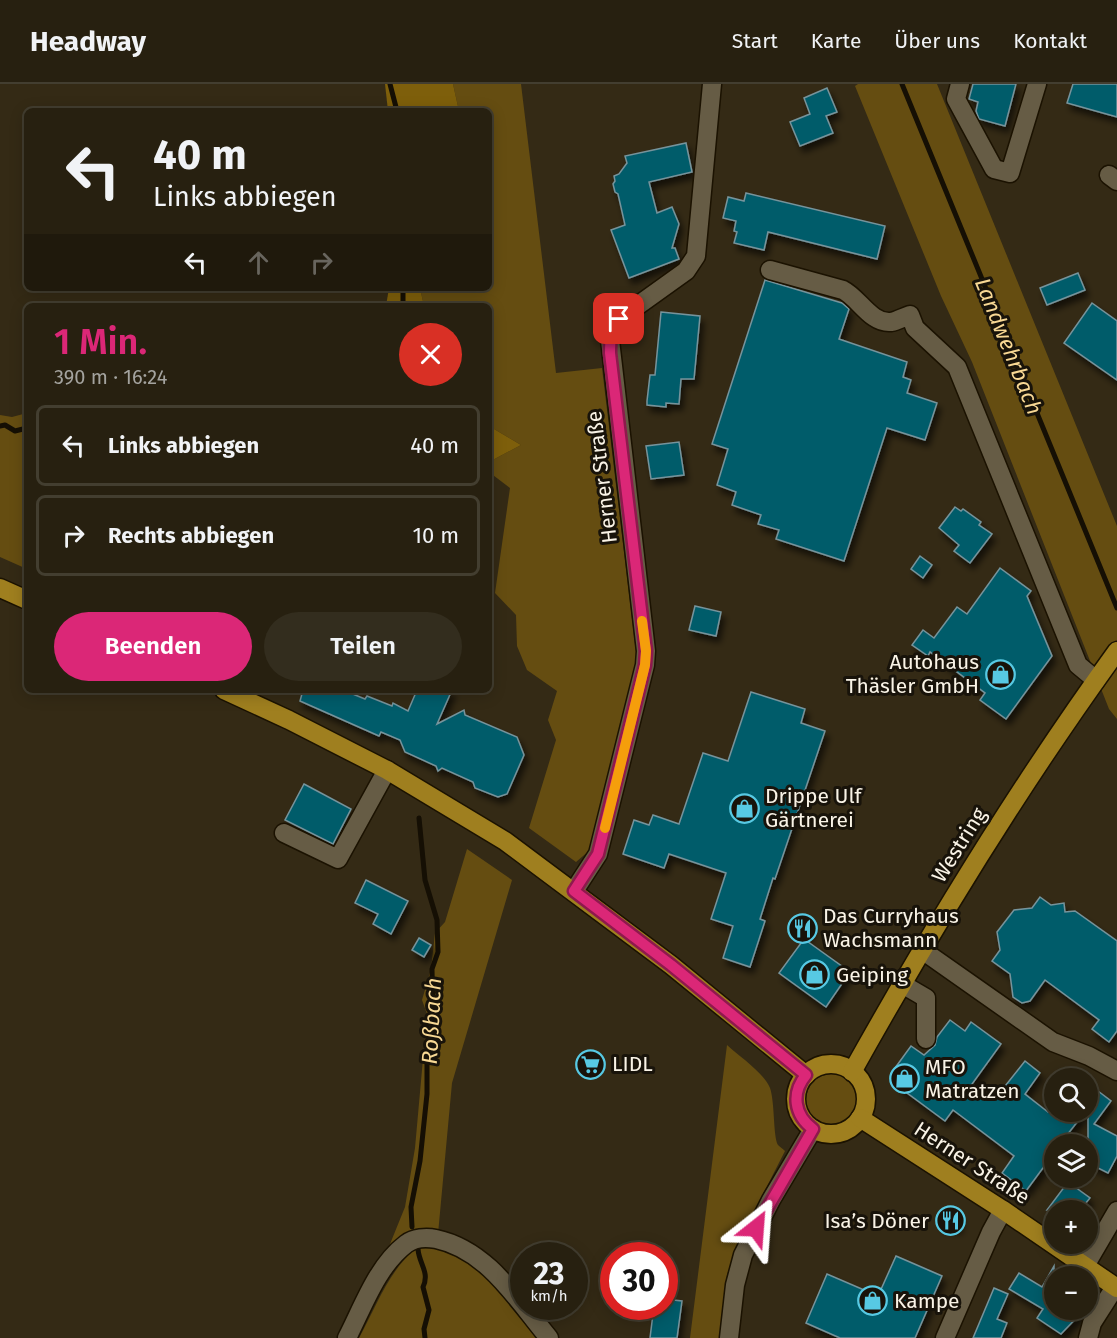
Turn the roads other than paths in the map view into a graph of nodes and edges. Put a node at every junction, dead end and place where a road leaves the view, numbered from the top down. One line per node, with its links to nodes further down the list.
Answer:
1 (712, 84): 12 (street, Herner Straße)
2 (960, 84): 3 (street)
3 (1037, 84)
4 (770, 270): 8 (street)
5 (0, 588): 6 (main road)
6 (24, 599)
7 (1117, 651): 8 (main road, Westring)
8 (1101, 674): 13 (main road, Westring)
9 (230, 693): 10 (main road)
10 (387, 770): 11 (street); 12 (main road)
11 (284, 833)
12 (574, 891): 18 (main road)
13 (922, 950): 14 (main road, Westring); 16 (street)
14 (902, 984): 15 (street); 17 (main road, Westring)
15 (926, 1039)
16 (1117, 1071)
17 (852, 1072): 18 (main road); 19 (main road)
18 (806, 1075): 20 (main road)
19 (860, 1118): 20 (main road); 21 (main road, Herner Straße)
20 (813, 1129): 28 (street)
21 (1003, 1210): 23 (main road, Herner Straße); 29 (street)
22 (1117, 1211): 23 (street)
23 (1085, 1266)
24 (1098, 1275): 25 (main road, Herner Straße)
25 (1116, 1287): 30 (street)
26 (347, 1338): 27 (street)
27 (549, 1338)
28 (729, 1338)
29 (945, 1338)
30 (1088, 1338)

